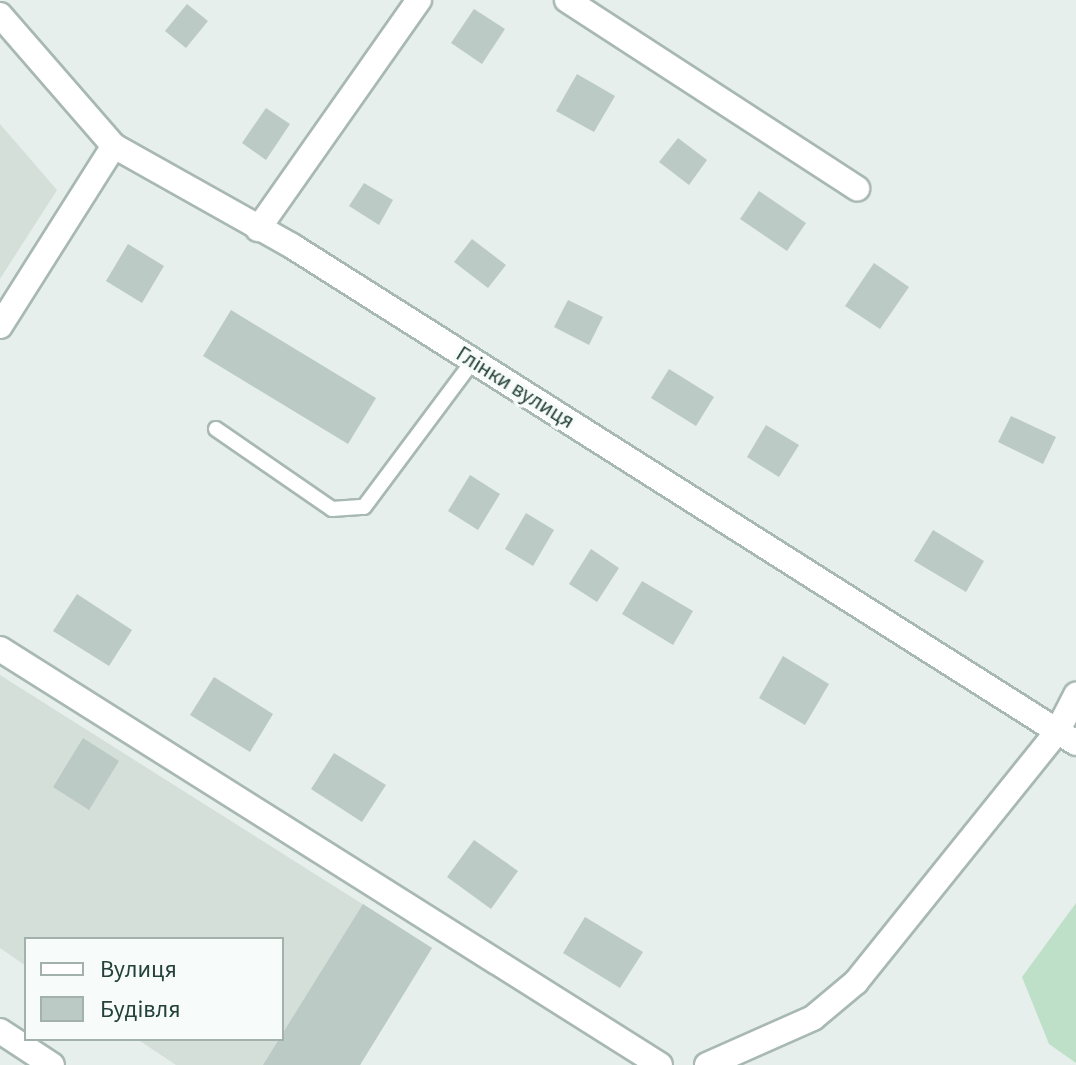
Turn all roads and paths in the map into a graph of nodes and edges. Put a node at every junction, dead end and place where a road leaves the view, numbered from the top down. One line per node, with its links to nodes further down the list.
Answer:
1 (419, 0): 6 (street)
2 (567, 0): 5 (street)
3 (0, 15): 4 (street, Глінки вулиця)
4 (114, 146): 6 (street, Глінки вулиця); 7 (street)
5 (857, 188)
6 (258, 229): 8 (street, Глінки вулиця)
7 (0, 326)
8 (473, 361): 9 (lane); 12 (street, Глінки вулиця)
9 (216, 429)
10 (0, 649): 15 (street)
11 (1076, 695): 12 (street)
12 (1067, 738): 16 (street)
13 (0, 1031): 14 (street)
14 (52, 1065)
15 (660, 1065)
16 (707, 1065)

